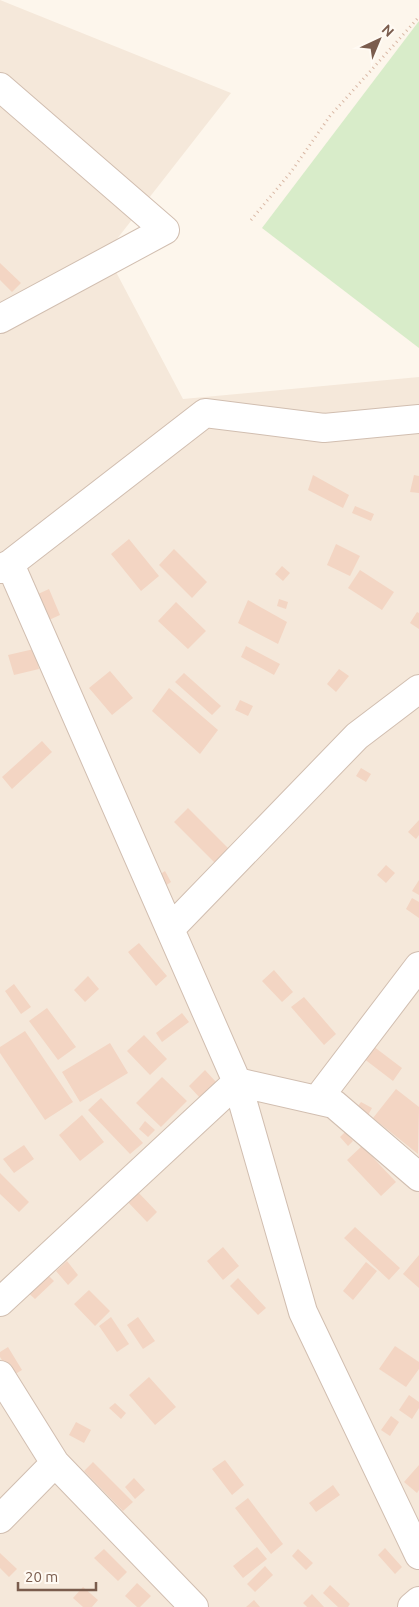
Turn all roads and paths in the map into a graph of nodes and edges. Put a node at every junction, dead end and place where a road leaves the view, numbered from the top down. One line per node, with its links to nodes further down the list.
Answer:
1 (419, 17): 3 (path)
2 (5, 98): 4 (street)
3 (251, 220)
4 (0, 319)
5 (419, 419): 6 (street)
6 (5, 566): 8 (street)
7 (419, 689): 8 (street)
8 (170, 929): 10 (street)
9 (419, 966): 11 (street)
10 (237, 1082): 11 (street); 13 (street); 17 (street)
11 (317, 1100): 12 (street)
12 (419, 1177)
13 (0, 1302)
14 (0, 1375): 15 (street)
15 (55, 1463): 16 (street); 19 (street)
16 (0, 1519)
17 (419, 1555)
18 (419, 1601): 20 (street)
19 (194, 1607)
20 (412, 1607)

